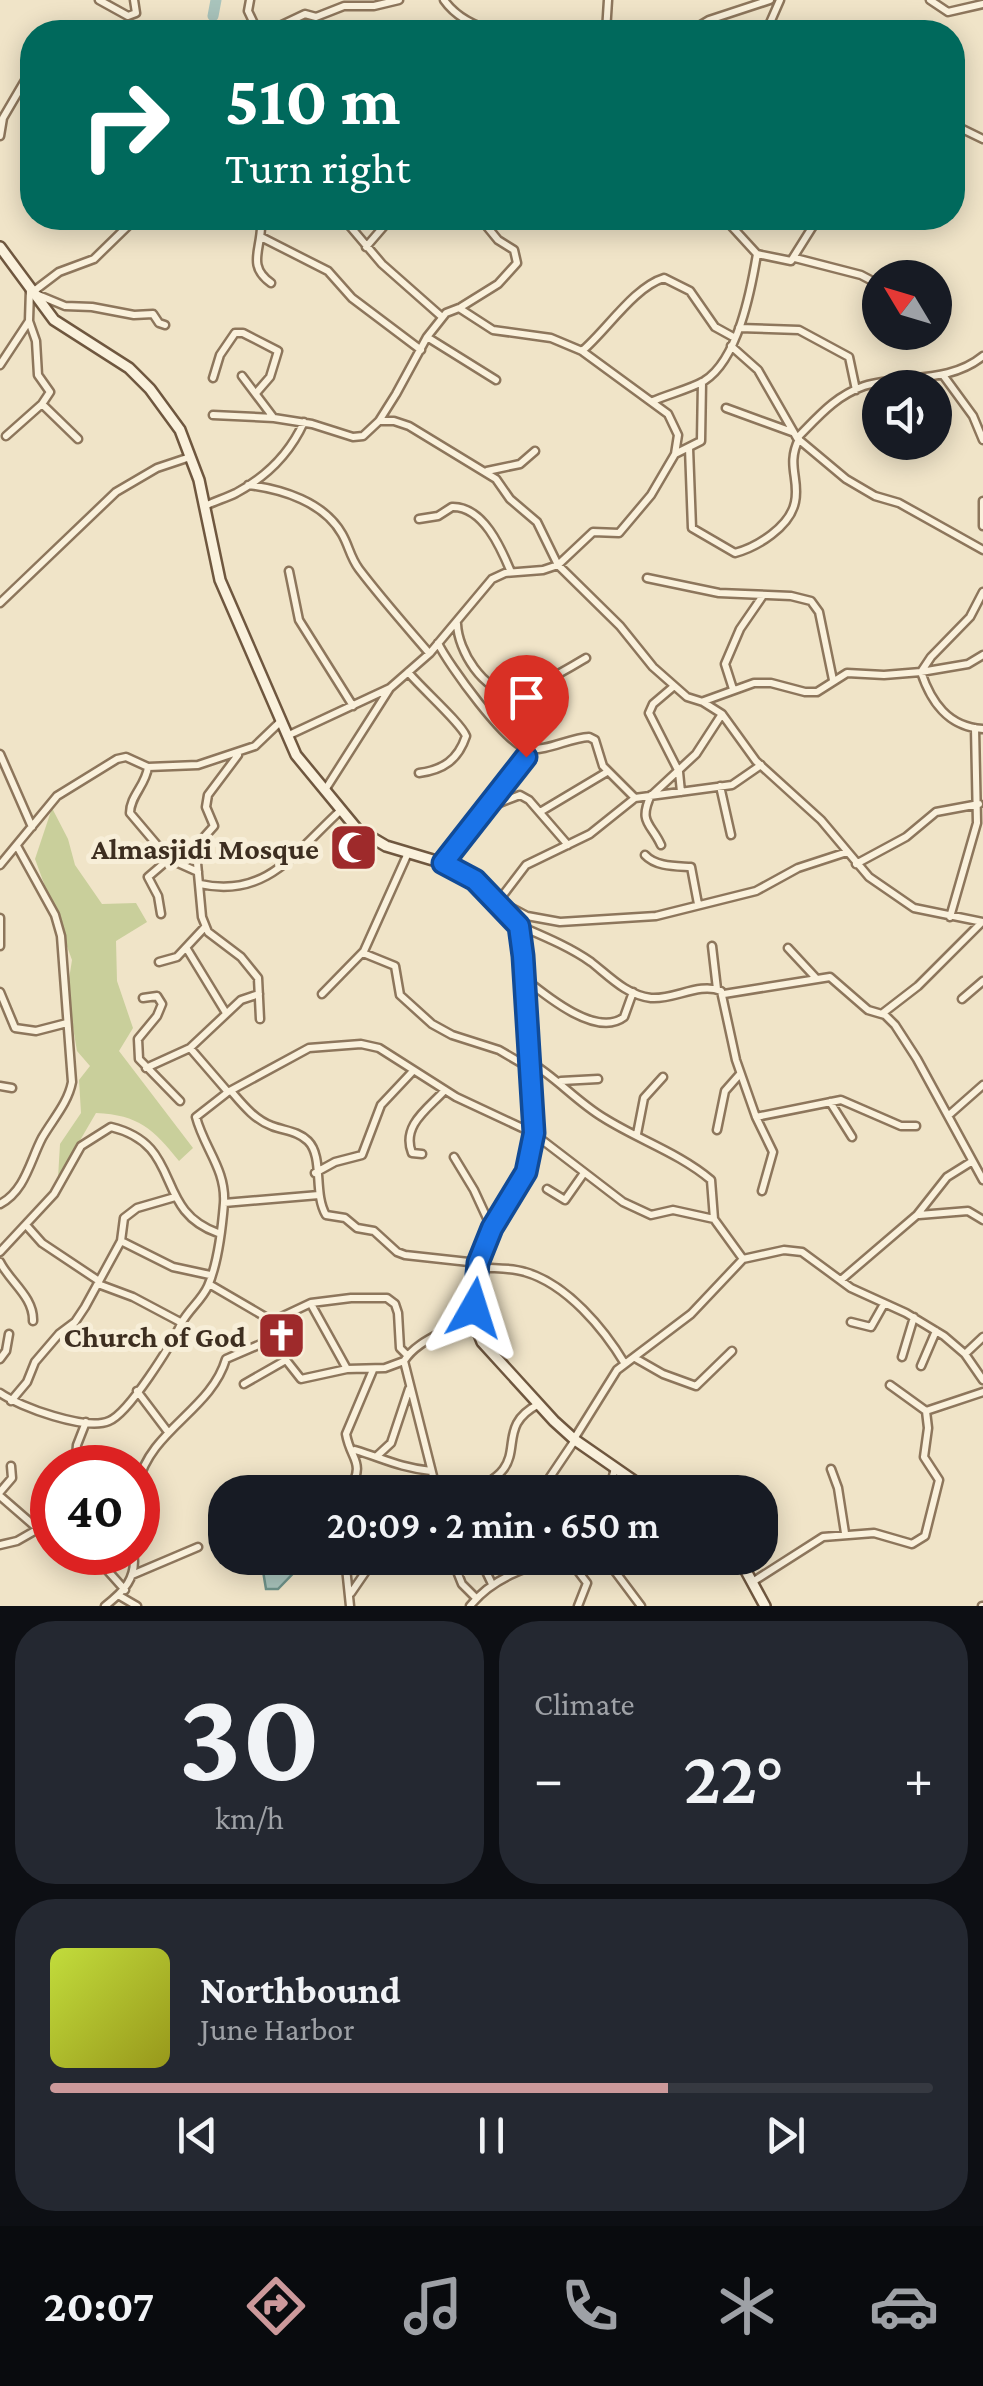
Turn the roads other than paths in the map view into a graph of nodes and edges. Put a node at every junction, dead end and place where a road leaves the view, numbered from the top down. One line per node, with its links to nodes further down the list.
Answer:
1 (99, 0): 2 (street)
2 (134, 0)
3 (399, 0): 8 (street)
4 (444, 0): 9 (street)
5 (770, 0): 10 (street)
6 (930, 0): 7 (street)
7 (983, 4)
8 (292, 20)
9 (466, 20)
10 (709, 20)
11 (20, 88): 12 (street)
12 (0, 136)
13 (122, 230): 27 (street)
14 (261, 230): 20 (street)
15 (353, 230): 21 (street)
16 (381, 230): 21 (street)
17 (490, 230): 28 (street)
18 (735, 230): 23 (street)
19 (811, 230): 24 (street)
20 (261, 237): 26 (street); 35 (street)
21 (366, 247): 29 (street)
22 (0, 248): 27 (street)
23 (757, 254): 24 (street); 32 (street)
24 (796, 258): 25 (street)
25 (862, 276)
26 (270, 283)
27 (34, 291): 30 (street); 31 (street); 62 (street)
28 (460, 308): 29 (street); 36 (street)
29 (442, 317): 33 (street)
30 (29, 321): 38 (street); 49 (street)
31 (165, 325)
32 (739, 328): 34 (street); 46 (street)
33 (427, 337): 35 (street); 42 (street)
34 (733, 342): 36 (street); 43 (street); 56 (street)
35 (421, 350): 53 (street)
36 (582, 352): 48 (street)
37 (983, 356): 39 (street)
38 (0, 365)
39 (952, 371)
40 (242, 376): 47 (street)
41 (213, 378): 47 (street)
42 (496, 380)
43 (702, 382): 48 (street); 59 (street)
44 (862, 388): 46 (street)
45 (952, 388): 58 (street)
46 (856, 390): 56 (street)
47 (258, 392): 52 (street)
48 (652, 401): 61 (street)
49 (42, 404): 55 (street); 57 (street)
50 (726, 408): 56 (street)
51 (213, 415): 52 (street)
52 (274, 418): 54 (street)
53 (378, 421): 54 (street); 63 (street)
54 (304, 422): 64 (street)
55 (6, 436)
56 (796, 436): 59 (street); 69 (street)
57 (78, 439)
58 (983, 440)
59 (689, 448): 61 (street)
60 (535, 451): 63 (street)
61 (675, 454): 70 (street)
62 (191, 456): 66 (street); 76 (street)
63 (487, 471): 70 (street)
64 (248, 485): 66 (street); 79 (street)
65 (983, 501): 68 (street)
66 (204, 506): 91 (street)
67 (419, 518): 72 (street)
68 (983, 526)
69 (983, 550)
70 (558, 565): 72 (street); 86 (street)
71 (290, 572): 89 (street)
72 (511, 572): 77 (street)
73 (647, 578): 75 (street)
74 (983, 592): 83 (street)
75 (762, 596): 84 (street); 87 (street)
76 (0, 604)
77 (457, 623): 78 (street); 81 (street)
78 (438, 643): 79 (street); 94 (street)
79 (430, 654): 82 (street)
80 (983, 654): 83 (street)
81 (586, 658)
82 (408, 672): 85 (street); 101 (street)
83 (921, 672): 84 (street); 92 (street)
84 (833, 680): 87 (street)
85 (390, 688): 89 (street); 103 (street)
86 (673, 688): 88 (street); 100 (street)
87 (733, 689): 88 (street)
88 (703, 702): 90 (street)
89 (354, 706): 93 (street)
90 (722, 714): 97 (street); 100 (street)
91 (280, 722): 93 (street); 96 (street)
92 (979, 728): 107 (street)
93 (287, 736): 103 (street)
94 (531, 749): 99 (street); 108 (street)
95 (0, 754): 111 (street)
96 (239, 754): 98 (street); 123 (street)
97 (761, 766): 102 (street); 116 (street)
98 (148, 767): 111 (street); 119 (street)
99 (606, 772): 106 (street); 110 (street)
100 (679, 772): 104 (street); 105 (street)
101 (419, 773)
102 (720, 786): 104 (street); 112 (street)
103 (324, 791): 109 (street)
104 (681, 792): 105 (street)
105 (652, 796): 106 (street); 113 (street)
106 (635, 798): 114 (street)
107 (979, 804): 121 (street); 128 (street)
108 (485, 808): 110 (street); 120 (street)
109 (340, 811): 117 (street); 124 (street)
110 (540, 812): 114 (street)
111 (32, 827): 115 (street)
112 (731, 835)
113 (661, 844)
114 (568, 845): 126 (street)
115 (17, 846): 122 (street); 152 (street)
116 (847, 852): 121 (street); 125 (street)
117 (408, 853): 120 (street); 137 (street)
118 (645, 855): 125 (street)
119 (169, 859): 123 (street); 127 (street)
120 (443, 863): 126 (street)
121 (856, 864): 128 (street)
122 (0, 865)
123 (198, 872): 124 (street)
124 (200, 884): 132 (street)
125 (698, 904): 126 (street)
126 (498, 905): 131 (street)
127 (161, 914)
128 (950, 917): 130 (street)
129 (0, 918): 133 (street)
130 (982, 922): 150 (street)
131 (519, 926): 139 (street); 143 (street)
132 (205, 927): 136 (street); 145 (street)
133 (0, 946)
134 (712, 946): 144 (street)
135 (788, 948): 140 (street)
136 (187, 949): 138 (street); 149 (street)
137 (364, 953): 146 (street); 154 (street)
138 (158, 962)
139 (523, 977): 143 (street); 154 (street)
140 (815, 977): 144 (street); 150 (street)
141 (983, 981): 148 (street)
142 (0, 992): 152 (street)
143 (633, 992): 144 (street)
144 (720, 992): 157 (street)
145 (259, 994): 149 (street); 151 (street)
146 (322, 994)
147 (142, 998): 155 (street)
148 (962, 999)
149 (226, 1012): 153 (street)
150 (883, 1013): 168 (street)
151 (260, 1019)
152 (67, 1023): 189 (street)
153 (190, 1048): 155 (street); 165 (street)
154 (530, 1066): 160 (street); 174 (street)
155 (145, 1068): 166 (street)
156 (413, 1072): 164 (street); 165 (street); 180 (street)
157 (740, 1074): 171 (street); 173 (street)
158 (663, 1077): 175 (street)
159 (598, 1079): 160 (street)
160 (559, 1082): 175 (street)
161 (983, 1085): 169 (street)
162 (0, 1086): 163 (street)
163 (12, 1088)
164 (445, 1090): 174 (street); 177 (street)
165 (230, 1091): 180 (street); 188 (street)
166 (180, 1100)
167 (830, 1102): 171 (street); 172 (street); 176 (street)
168 (941, 1104): 169 (street); 170 (street)
169 (958, 1106): 170 (street)
170 (949, 1115): 179 (street)
171 (756, 1117): 184 (street)
172 (916, 1126)
173 (717, 1130)
174 (534, 1133): 181 (street); 195 (street)
175 (638, 1134): 192 (street)
176 (852, 1137)
177 (422, 1154)
178 (454, 1157): 195 (street)
179 (971, 1162): 182 (street); 187 (street)
180 (315, 1173): 185 (street)
181 (584, 1174): 183 (street); 192 (street)
182 (983, 1180)
183 (547, 1190)
184 (762, 1191)
185 (319, 1195): 188 (street); 201 (street)
186 (175, 1197): 194 (street); 196 (street); 197 (street)
187 (929, 1200): 190 (street); 191 (street)
188 (224, 1203): 196 (street)
189 (0, 1204)
190 (942, 1211): 191 (street); 193 (street)
191 (918, 1215): 203 (street)
192 (714, 1218): 199 (street)
193 (983, 1220)
194 (26, 1225): 198 (street); 204 (street)
195 (492, 1228): 201 (street)
196 (218, 1233): 202 (street)
197 (121, 1241): 202 (street); 204 (street)
198 (0, 1252)
199 (743, 1260): 203 (street); 221 (street)
200 (0, 1262): 210 (street)
201 (477, 1265): 207 (street); 224 (street)
202 (210, 1279): 211 (street); 213 (street)
203 (841, 1280): 206 (street)
204 (98, 1283): 213 (street); 235 (street)
205 (310, 1303): 208 (street); 220 (street); 226 (street)
206 (884, 1304): 209 (street); 212 (street)
207 (474, 1308): 220 (street); 236 (street)
208 (284, 1316): 211 (street); 223 (street)
209 (914, 1318): 214 (street); 219 (street)
210 (33, 1321)
211 (274, 1322): 239 (street)
212 (851, 1322)
213 (182, 1323): 232 (street)
214 (936, 1331): 218 (street); 225 (street)
215 (8, 1334): 222 (street)
216 (983, 1337): 218 (street)
217 (732, 1351): 221 (street)
218 (965, 1354): 228 (street)
219 (902, 1357)
220 (406, 1358): 227 (street); 231 (street)
221 (635, 1358): 224 (street)
222 (0, 1359)
223 (286, 1360): 226 (street); 229 (street)
224 (625, 1364): 240 (street)
225 (921, 1366)
226 (347, 1369): 227 (street)
227 (372, 1370): 243 (street)
228 (983, 1380)
229 (244, 1384)
230 (890, 1385): 237 (street)
231 (409, 1388): 244 (street); 248 (street)
232 (137, 1391): 238 (street); 239 (street)
233 (983, 1392): 237 (street)
234 (0, 1393): 235 (street)
235 (11, 1400): 238 (street)
236 (538, 1404): 240 (street); 251 (street)
237 (926, 1411): 257 (street)
238 (86, 1422): 241 (street)
239 (168, 1432): 242 (street)
240 (574, 1440): 246 (street); 252 (street)
241 (77, 1445)
242 (159, 1445)
243 (354, 1450): 244 (street); 249 (street)
244 (377, 1456): 248 (street)
245 (11, 1466): 255 (street)
246 (614, 1468): 253 (street); 254 (street)
247 (831, 1468): 257 (street)
248 (431, 1471): 250 (street)
249 (357, 1475)
250 (432, 1475)
251 (498, 1475)
252 (551, 1475)
253 (613, 1475)
254 (624, 1475)
255 (0, 1494): 256 (street)
256 (30, 1522)
257 (846, 1533): 271 (street)
258 (30, 1534): 259 (street)
259 (0, 1545)
260 (198, 1547): 270 (street)
261 (108, 1575): 273 (street)
262 (347, 1575): 274 (street)
263 (363, 1575): 274 (street)
264 (458, 1575): 275 (street)
265 (489, 1575): 272 (street)
266 (515, 1575): 272 (street)
267 (581, 1575): 280 (street)
268 (618, 1575): 281 (street)
269 (749, 1575): 271 (street)
270 (132, 1576): 273 (street)
271 (754, 1582): 282 (street)
272 (492, 1584): 275 (street)
273 (122, 1593): 276 (street); 277 (street)
274 (350, 1594): 278 (street)
275 (476, 1598): 279 (street)
276 (104, 1606)
277 (137, 1606)
278 (350, 1606)
279 (470, 1606)
280 (578, 1606)
281 (641, 1606)
282 (765, 1606)

